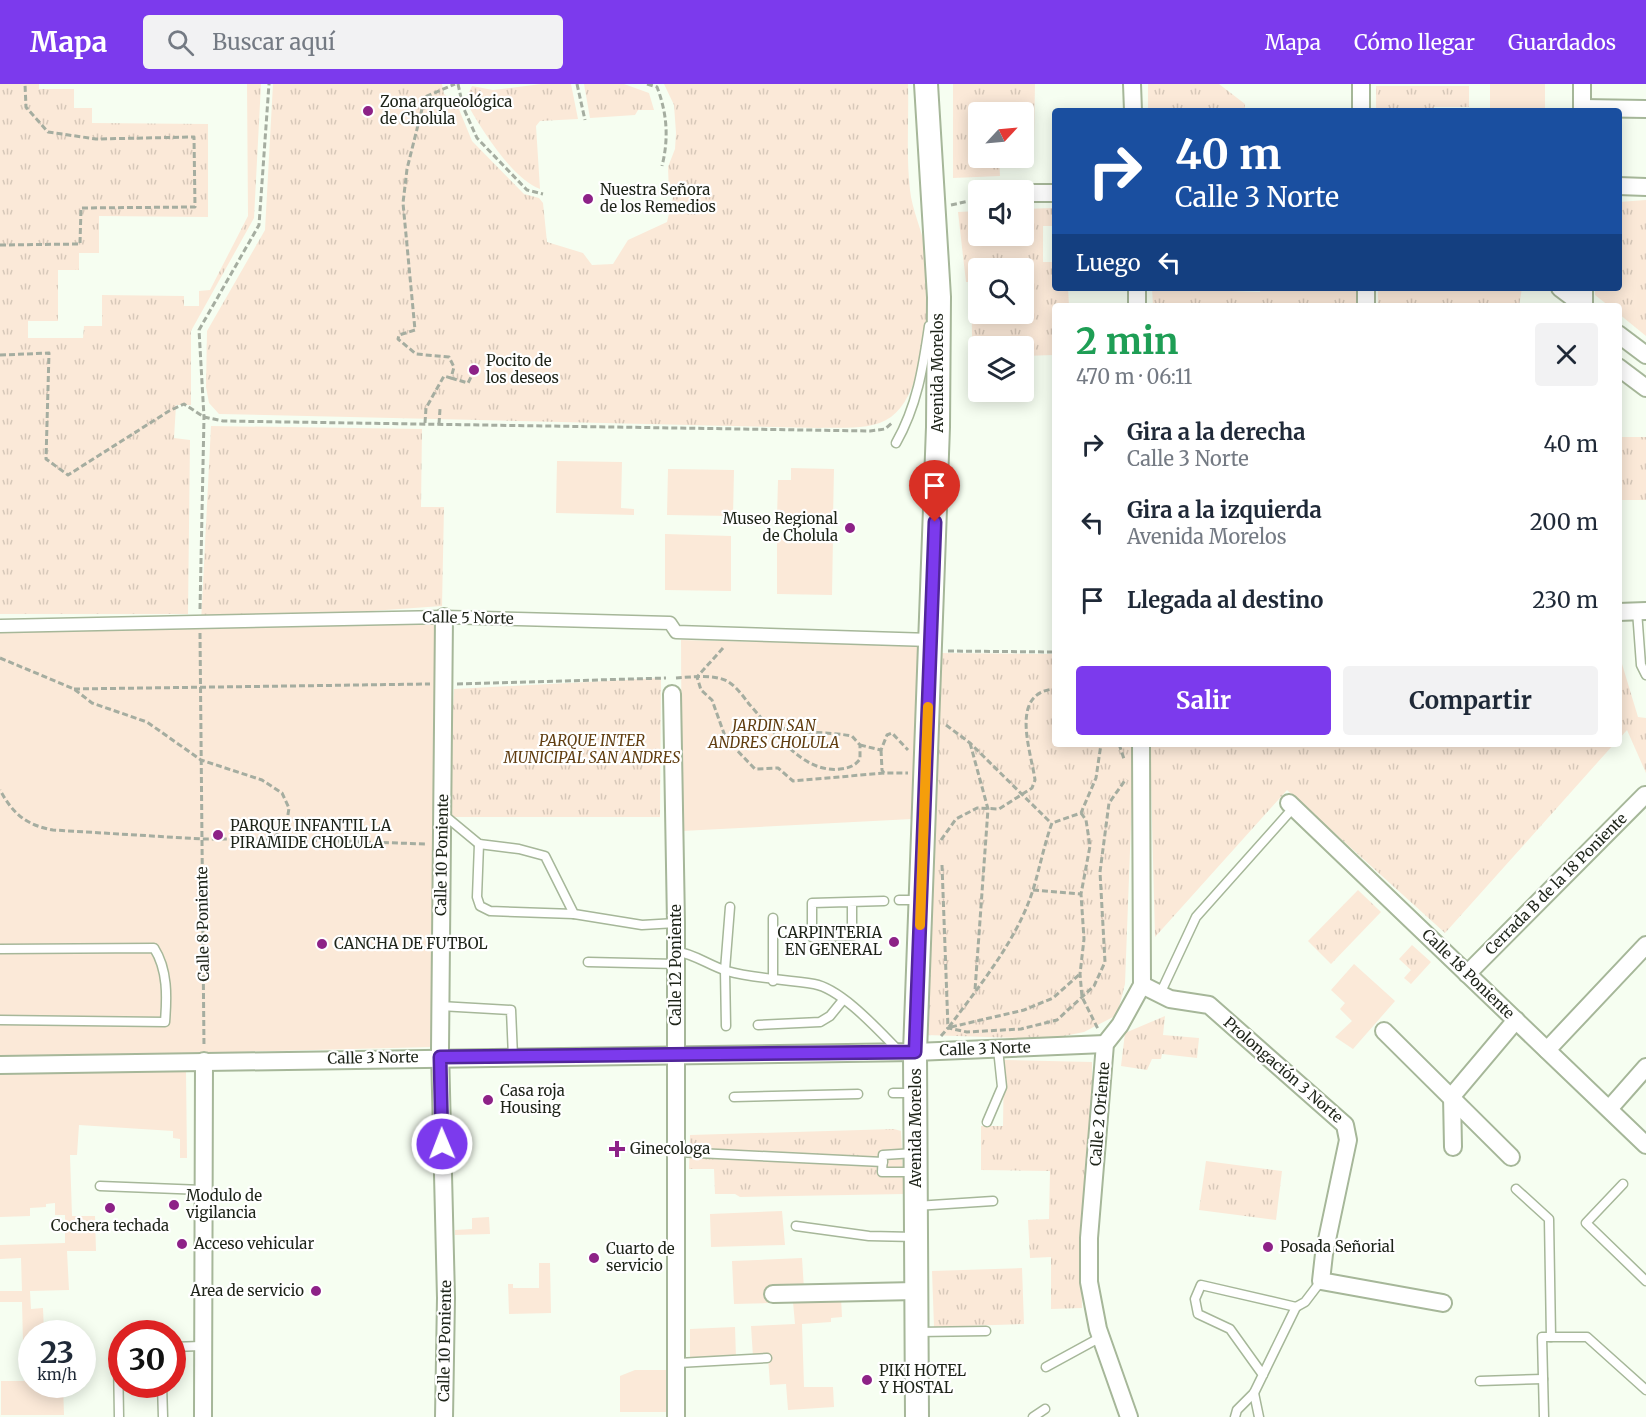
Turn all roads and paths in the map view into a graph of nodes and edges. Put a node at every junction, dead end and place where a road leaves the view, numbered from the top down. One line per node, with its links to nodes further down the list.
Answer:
1 (25, 84): 24 (path)
2 (269, 84): 36 (path, Calle 8 Poniente)
3 (457, 84): 21 (path); 33 (path)
4 (577, 84): 15 (path)
5 (647, 84): 16 (path)
6 (927, 84): 23 (main road, Avenida Morelos)
7 (1132, 84): 10 (street)
8 (1361, 84): 11 (street)
9 (1582, 84): 12 (street)
10 (1133, 108)
11 (1361, 108)
12 (1582, 108)
13 (1622, 109): 14 (street)
14 (1646, 109)
15 (585, 120)
16 (662, 166)
17 (1622, 186): 18 (street)
18 (1646, 187)
19 (1034, 193): 20 (street)
20 (1052, 193)
21 (543, 194)
22 (968, 201): 23 (path)
23 (934, 209): 25 (main road, Avenida Morelos)
24 (0, 245)
25 (937, 269): 40 (lane); 47 (main road, Avenida Morelos)
26 (1564, 291): 27 (street)
27 (1580, 303)
28 (1622, 336): 30 (street)
29 (0, 355): 36 (path)
30 (1646, 355)
31 (1622, 371): 34 (street)
32 (471, 377): 33 (path)
33 (451, 378): 38 (path)
34 (1646, 388)
35 (440, 410): 39 (path)
36 (204, 417): 38 (path); 44 (path, Calle 8 Poniente)
37 (894, 422): 39 (path)
38 (425, 423): 39 (path)
39 (439, 424)
40 (896, 443)
41 (1641, 611): 42 (street); 50 (lane)
42 (1622, 612)
43 (444, 617): 44 (street, Calle 5 Norte); 46 (street, Calle 5 Norte); 52 (street, Calle 10 Poniente)
44 (200, 624): 45 (street, Calle 5 Norte); 53 (path, Calle 8 Poniente)
45 (0, 626)
46 (736, 634): 47 (street, Calle 5 Norte); 51 (path)
47 (939, 651): 48 (path); 68 (main road, Avenida Morelos)
48 (1052, 652)
49 (0, 658): 54 (path)
50 (1646, 675)
51 (696, 677): 52 (path); 57 (path); 71 (path)
52 (443, 684): 53 (path); 77 (street, Calle 10 Poniente)
53 (201, 687): 54 (path); 65 (path, Calle 8 Poniente)
54 (74, 689): 65 (path)
55 (1052, 690): 73 (path)
56 (672, 694): 96 (street, Calle 12 Poniente)
57 (765, 722): 60 (path); 67 (path)
58 (945, 735): 59 (path)
59 (970, 742): 73 (path); 76 (path)
60 (860, 745): 64 (path); 67 (path)
61 (1101, 747): 78 (path)
62 (1120, 747): 66 (path)
63 (1142, 747): 105 (street, Calle 2 Oriente)
64 (881, 750): 68 (path); 69 (path)
65 (201, 760): 81 (path, Calle 8 Poniente); 82 (path)
66 (1126, 765)
67 (837, 770): 71 (path)
68 (926, 772): 69 (path); 120 (main road, Avenida Morelos)
69 (884, 773): 71 (path)
70 (1129, 775): 108 (path)
71 (837, 777)
72 (0, 790): 81 (path)
73 (1021, 795): 76 (path); 79 (path)
74 (1645, 795): 103 (street, Cerrada B de la 18 Poniente)
75 (1292, 805): 103 (street, Calle 18 Poniente); 107 (lane)
76 (988, 809): 83 (path); 106 (path)
77 (442, 813): 84 (street, Calle 10 Poniente); 85 (lane)
78 (1081, 813): 79 (path); 90 (path)
79 (1052, 823): 89 (path)
80 (942, 828): 83 (path)
81 (202, 839): 82 (path); 124 (path, Calle 8 Poniente)
82 (273, 839): 84 (path)
83 (941, 840): 86 (path); 87 (path)
84 (442, 844): 110 (street, Calle 10 Poniente)
85 (479, 844): 94 (lane); 94 (lane)
86 (936, 846)
87 (942, 851)
88 (942, 863): 115 (path)
89 (1033, 890): 90 (path); 106 (path)
90 (1081, 894): 102 (path)
91 (884, 901): 92 (lane)
92 (852, 903): 92 (lane)
93 (730, 907): 101 (lane)
94 (574, 914): 96 (lane)
95 (773, 918): 104 (lane)
96 (676, 923): 99 (street, Calle 12 Poniente)
97 (1646, 945): 119 (street)
98 (0, 949): 111 (lane)
99 (676, 957): 100 (lane); 101 (lane); 121 (street, Calle 12 Poniente)
100 (588, 962)
101 (725, 970): 104 (lane); 114 (lane)
102 (1080, 974): 108 (path); 115 (path)
103 (1467, 974): 112 (street, Calle 18 Poniente)
104 (774, 981): 109 (lane)
105 (1142, 985): 107 (street, Prolongación 3 Norte); 117 (street, Calle 2 Oriente)
106 (974, 992): 115 (path)
107 (1160, 994): 148 (street, Prolongación 3 Norte)
108 (1082, 998): 115 (path); 117 (path)
109 (843, 1000): 113 (lane); 120 (lane)
110 (440, 1006): 122 (street, Calle 10 Poniente); 123 (lane)
111 (0, 1020)
112 (1516, 1020): 119 (street, Calle 18 Poniente); 131 (street)
113 (758, 1025)
114 (726, 1026)
115 (948, 1028): 120 (path)
116 (1384, 1031): 131 (street)
117 (1106, 1044): 118 (street, Calle 3 Norte); 156 (street, Calle 2 Oriente)
118 (998, 1049): 120 (street, Calle 3 Norte); 133 (lane)
119 (1547, 1050): 132 (street, Calle 18 Poniente)
120 (914, 1052): 121 (street, Calle 3 Norte); 128 (main road, Avenida Morelos)
121 (676, 1056): 123 (street, Calle 3 Norte); 136 (street, Calle 12 Poniente)
122 (440, 1057): 123 (street, Calle 3 Norte); 124 (street, Calle 3 Norte); 174 (street, Calle 10 Poniente)
123 (513, 1057)
124 (204, 1060): 125 (street, Calle 3 Norte); 143 (street)
125 (0, 1065)
126 (1646, 1066): 132 (street)
127 (893, 1093): 128 (lane)
128 (915, 1093): 139 (main road, Avenida Morelos)
129 (858, 1094): 130 (lane)
130 (734, 1096)
131 (1452, 1096): 135 (street); 137 (street)
132 (1609, 1109): 134 (street, Calle 18 Poniente)
133 (987, 1122)
134 (1646, 1145)
135 (1453, 1147)
136 (677, 1152): 138 (lane); 161 (street, Calle 12 Poniente)
137 (1511, 1157)
138 (883, 1162): 139 (lane); 139 (lane)
139 (915, 1162): 145 (main road, Avenida Morelos)
140 (1623, 1184): 149 (lane)
141 (100, 1186): 143 (lane)
142 (1516, 1189): 157 (lane)
143 (203, 1190): 158 (street)
144 (993, 1202): 145 (lane)
145 (916, 1206): 147 (main road, Avenida Morelos)
146 (796, 1226): 147 (lane)
147 (916, 1237): 150 (main road, Avenida Morelos)
148 (1321, 1281): 152 (street); 153 (lane)
149 (1646, 1281)
150 (916, 1291): 151 (street); 155 (main road, Avenida Morelos)
151 (773, 1294)
152 (1443, 1303)
153 (1296, 1307): 163 (lane); 163 (lane)
154 (986, 1330): 155 (lane)
155 (917, 1332): 176 (main road, Avenida Morelos)
156 (1101, 1337): 162 (lane); 178 (street, Calle 2 Oriente)
157 (1551, 1337): 164 (lane); 166 (lane)
158 (201, 1346): 159 (lane); 173 (street)
159 (186, 1347)
160 (767, 1358): 161 (lane)
161 (678, 1363): 175 (street, Calle 12 Poniente)
162 (1046, 1367)
163 (1263, 1375): 167 (lane)
164 (1543, 1379): 165 (lane); 181 (lane)
165 (1480, 1381)
166 (1646, 1390)
167 (1254, 1393): 179 (lane); 180 (lane)
168 (119, 1398): 171 (lane)
169 (162, 1398): 172 (lane)
170 (1045, 1409): 177 (lane)
171 (119, 1417)
172 (163, 1417)
173 (203, 1417)
174 (444, 1417)
175 (676, 1417)
176 (917, 1417)
177 (1033, 1417)
178 (1129, 1417)
179 (1235, 1417)
180 (1259, 1417)
181 (1544, 1417)

